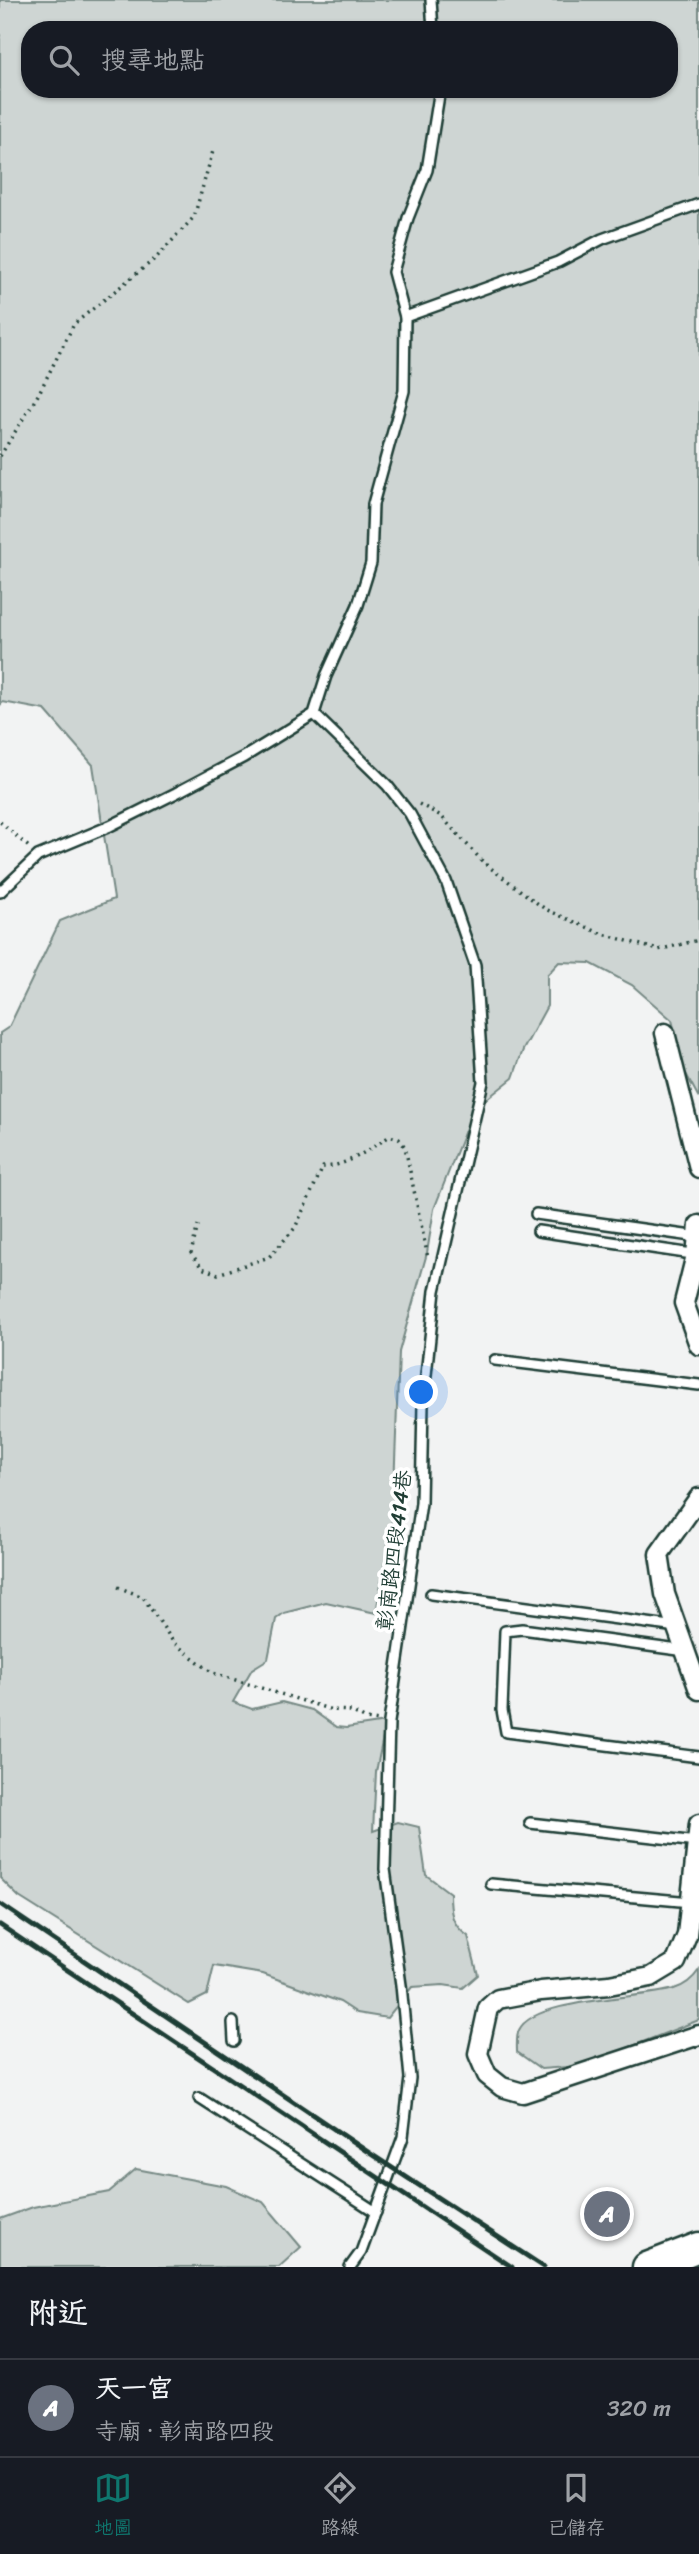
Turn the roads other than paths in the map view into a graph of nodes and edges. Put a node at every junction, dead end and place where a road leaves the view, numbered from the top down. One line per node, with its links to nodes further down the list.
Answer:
1 (431, 0): 2 (lane)
2 (432, 21)
3 (439, 98): 5 (lane)
4 (699, 204): 5 (lane)
5 (405, 317): 6 (lane)
6 (314, 714): 7 (lane); 31 (lane, 彰南路四段414巷)
7 (0, 892)
8 (665, 1033): 9 (street)
9 (699, 1168)
10 (536, 1214): 13 (lane)
11 (699, 1225): 13 (street)
12 (538, 1231): 13 (lane)
13 (698, 1246): 14 (street)
14 (699, 1345)
15 (495, 1360): 16 (lane)
16 (699, 1385)
17 (699, 1499): 19 (street)
18 (431, 1594): 19 (lane)
19 (677, 1627): 20 (street)
20 (685, 1651): 21 (street); 22 (lane)
21 (699, 1690)
22 (699, 1757)
23 (530, 1823): 24 (lane)
24 (698, 1833): 26 (street)
25 (491, 1884): 26 (lane)
26 (691, 1902): 28 (street)
27 (233, 2022): 29 (lane)
28 (699, 2035)
29 (234, 2042)
30 (199, 2098): 31 (lane)
31 (376, 2212): 33 (lane, 彰南路四段414巷)
32 (699, 2248): 34 (main road)
33 (350, 2267)
34 (647, 2267)

